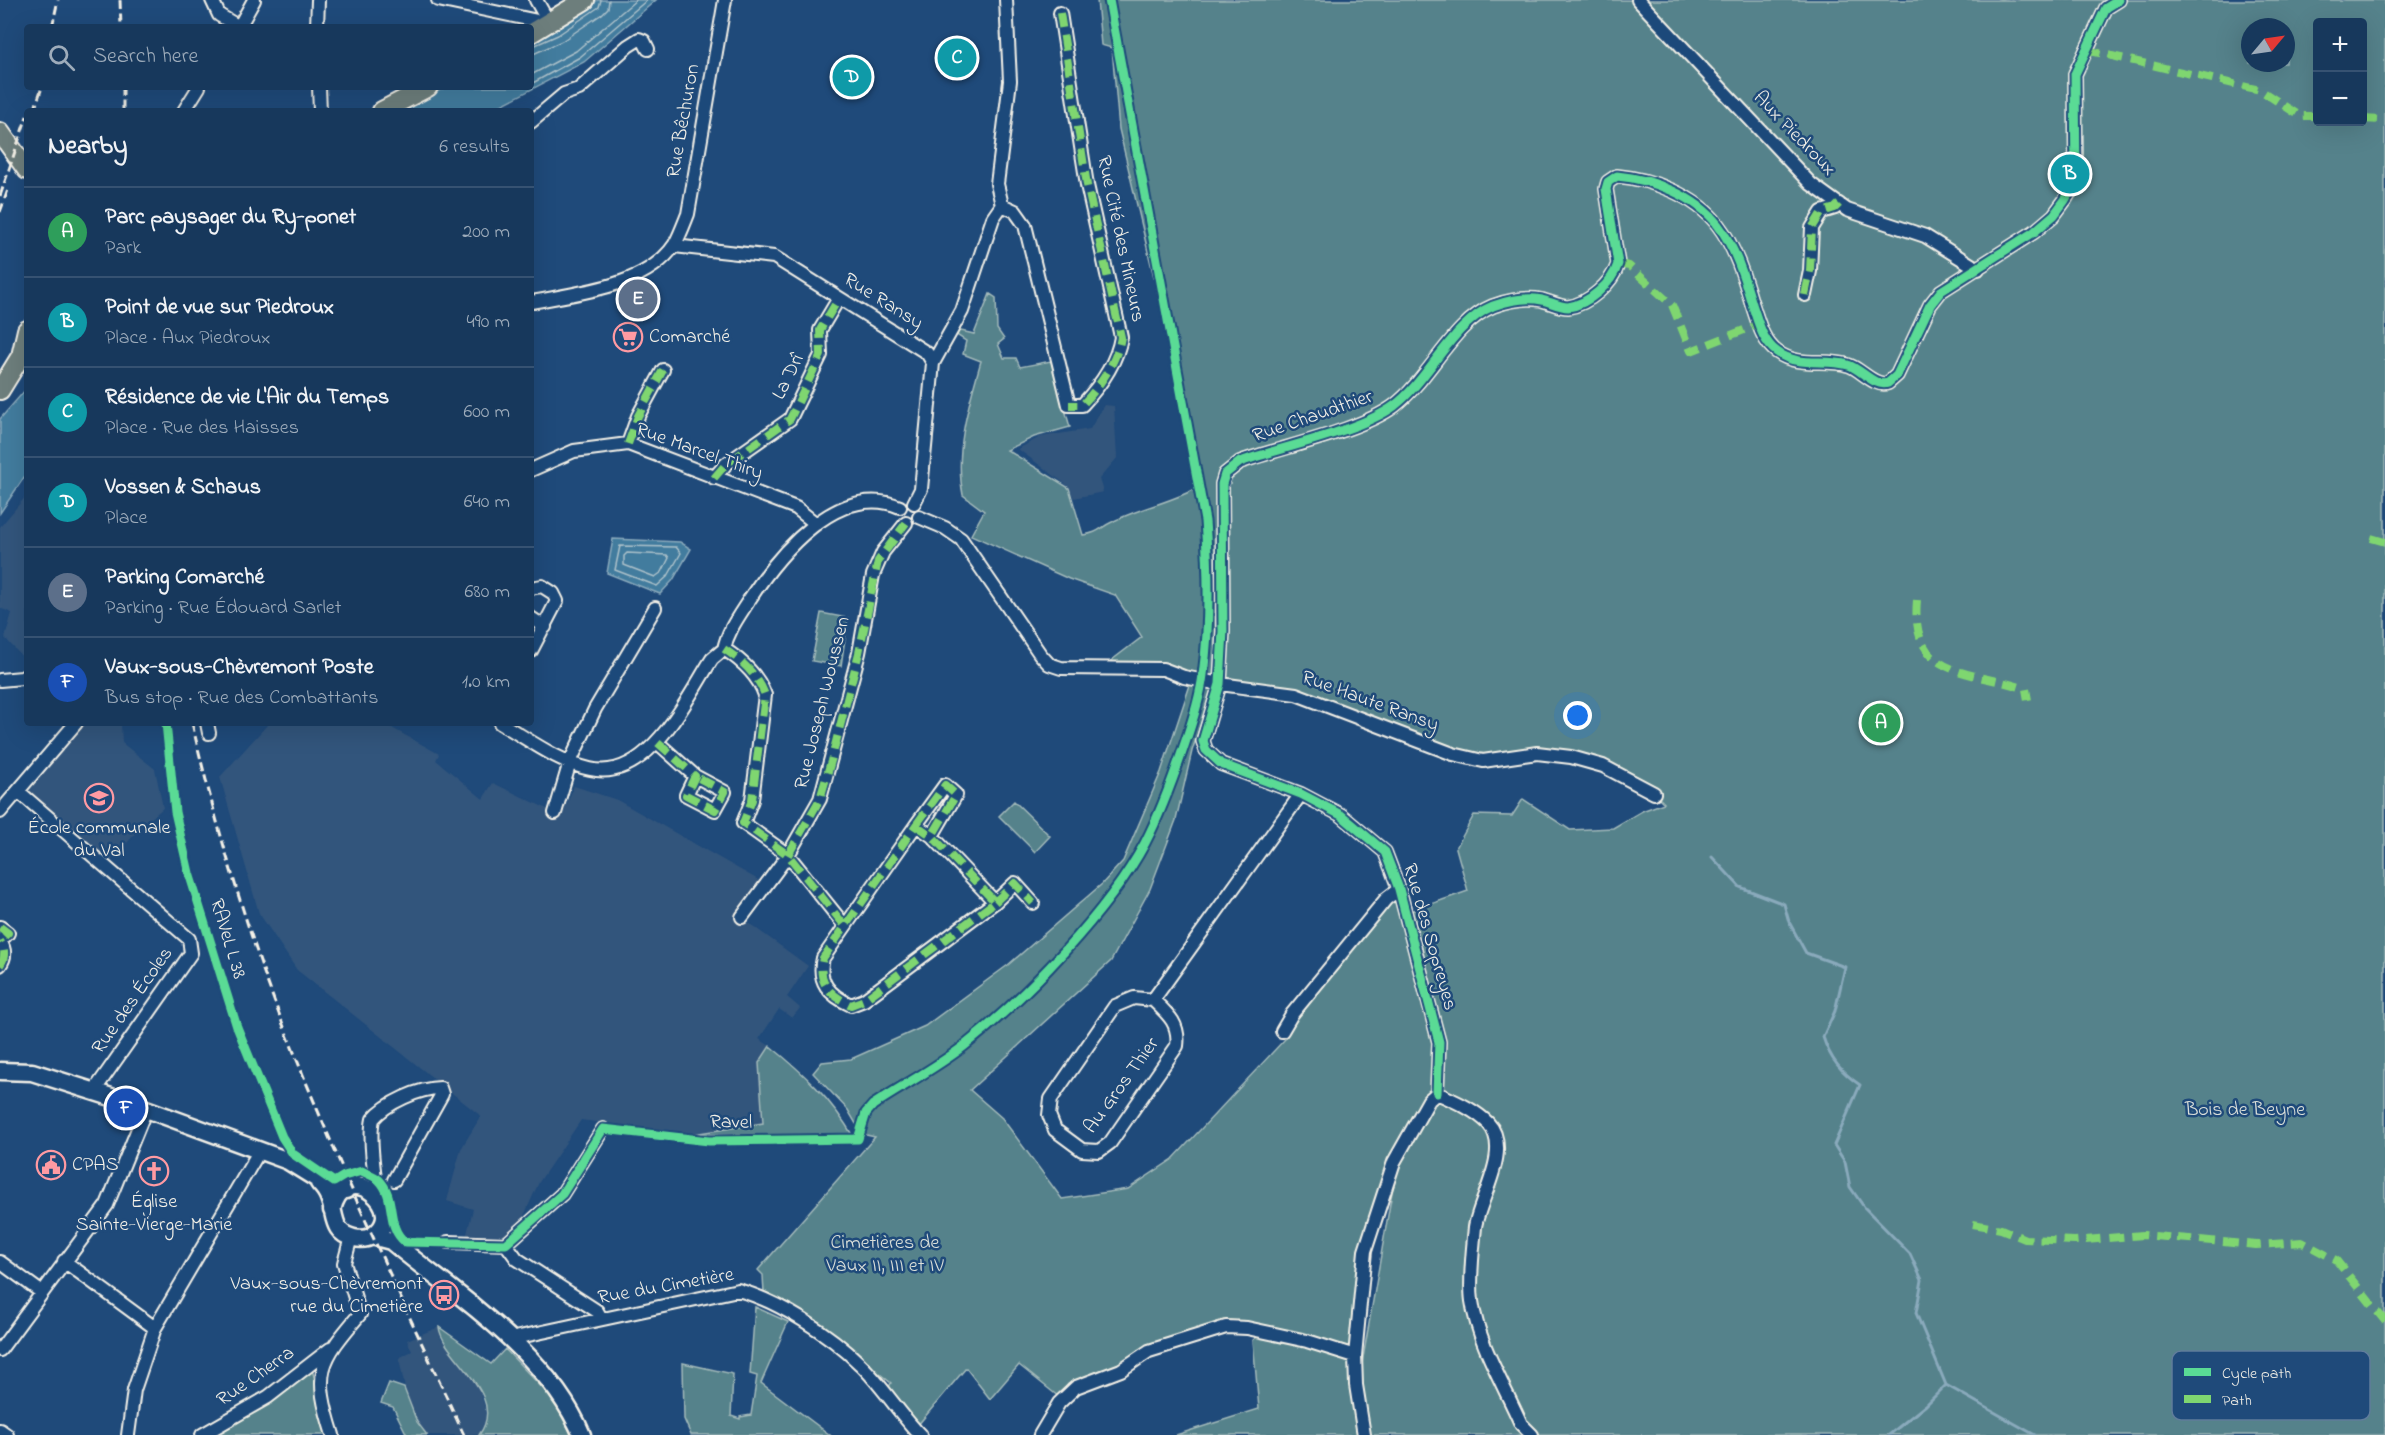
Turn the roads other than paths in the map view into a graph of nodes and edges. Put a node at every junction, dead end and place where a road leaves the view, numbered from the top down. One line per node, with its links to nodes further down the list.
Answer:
1 (212, 0): 13 (street)
2 (254, 0): 14 (street)
3 (318, 0): 15 (street)
4 (438, 0): 12 (street)
5 (536, 0): 12 (street)
6 (585, 0): 12 (main road)
7 (725, 0): 29 (street, Rue Bêchuron)
8 (1006, 0): 28 (street)
9 (1638, 0): 27 (street, Aux Piedroux)
10 (2119, 0): 30 (street)
11 (1060, 13): 28 (street, Rue Cité des Mineurs)
12 (549, 23): 16 (main road)
13 (234, 24)
14 (241, 24)
15 (317, 24)
16 (534, 31)
17 (648, 49): 24 (street)
18 (197, 90): 21 (street)
19 (319, 90): 22 (street)
20 (422, 90): 23 (main road)
21 (186, 108)
22 (320, 108)
23 (388, 108)
24 (534, 119)
25 (2, 142): 26 (main road)
26 (24, 167)
27 (1839, 204): 30 (street, Aux Piedroux); 31 (street)
28 (1002, 205): 35 (street)
29 (674, 246): 32 (street, Rue Ransy); 33 (street)
30 (1978, 269): 54 (street, Rue Chaudthier)
31 (1805, 295)
32 (839, 298): 35 (street, Rue Ransy); 40 (street, La Drî)
33 (534, 301)
34 (24, 354): 37 (main road)
35 (933, 363): 41 (street)
36 (663, 370): 38 (street)
37 (0, 390)
38 (628, 444): 39 (street, Rue Marcel Thiry); 40 (street, Rue Marcel Thiry)
39 (534, 469)
40 (714, 478): 44 (street, Rue Marcel Thiry)
41 (914, 502): 42 (street); 43 (street)
42 (900, 507): 44 (street); 45 (street)
43 (919, 517): 45 (street); 54 (street, Rue Haute Ransy)
44 (815, 523): 51 (street)
45 (906, 523): 67 (street, Rue Joseph Woussen)
46 (534, 587): 49 (street)
47 (655, 608): 58 (street)
48 (534, 620): 49 (street)
49 (545, 627): 50 (street)
50 (534, 646)
51 (724, 649): 57 (street); 67 (street)
52 (24, 677): 53 (street)
53 (0, 680)
54 (1220, 684): 61 (street, Rue Haute Ransy); 62 (street, Rue des Sopreyes)
55 (73, 726): 60 (street)
56 (505, 726): 58 (street)
57 (658, 743): 58 (street); 59 (street)
58 (570, 762): 64 (street)
59 (695, 776)
60 (18, 791): 63 (street); 79 (street, Rue des Écoles)
61 (1654, 793)
62 (1301, 794): 68 (street, Rue des Sopreyes); 76 (street)
63 (0, 812)
64 (555, 813)
65 (916, 825): 66 (street); 66 (street); 72 (street)
66 (932, 836): 69 (street)
67 (788, 855): 71 (street, Rue Joseph Woussen); 72 (street)
68 (1399, 889): 77 (street, Rue des Sopreyes); 80 (street, Rue des Sopreyes)
69 (995, 902): 70 (street); 72 (street)
70 (1033, 903)
71 (742, 918)
72 (845, 926)
73 (0, 927): 74 (street)
74 (0, 941): 75 (street)
75 (0, 965)
76 (1153, 1000): 76 (street, Au Gros Thier)
77 (1282, 1031)
78 (0, 1071): 79 (main road)
79 (94, 1091): 81 (main road)
80 (1437, 1093): 104 (street); 114 (street)
81 (146, 1109): 83 (main road); 96 (street)
82 (603, 1129): 95 (street)
83 (260, 1150): 85 (main road); 100 (street)
84 (373, 1160): 86 (street); 87 (street); 88 (street)
85 (316, 1179): 87 (main road); 89 (main road)
86 (394, 1180)
87 (350, 1188): 88 (main road); 89 (main road)
88 (380, 1199): 90 (main road)
89 (332, 1210): 92 (main road)
90 (383, 1221): 91 (main road); 93 (main road)
91 (372, 1236): 92 (main road); 93 (main road)
92 (351, 1237): 102 (street)
93 (391, 1241): 101 (main road)
94 (448, 1242): 95 (street)
95 (506, 1244): 99 (street)
96 (64, 1261): 98 (street); 100 (street)
97 (0, 1262): 98 (street)
98 (41, 1292): 103 (street)
99 (601, 1318): 101 (street, Rue du Cimetière); 111 (street, Rue du Cimetière)
100 (155, 1328): 107 (street)
101 (510, 1339): 110 (main road)
102 (330, 1349): 108 (street, Rue Cherra); 109 (street)
103 (0, 1350)
104 (1355, 1356): 112 (street); 113 (street)
105 (0, 1430): 106 (street)
106 (7, 1435)
107 (128, 1435)
108 (202, 1435)
109 (333, 1435)
110 (582, 1435)
111 (920, 1435)
112 (1040, 1435)
113 (1364, 1435)
114 (1532, 1435)

